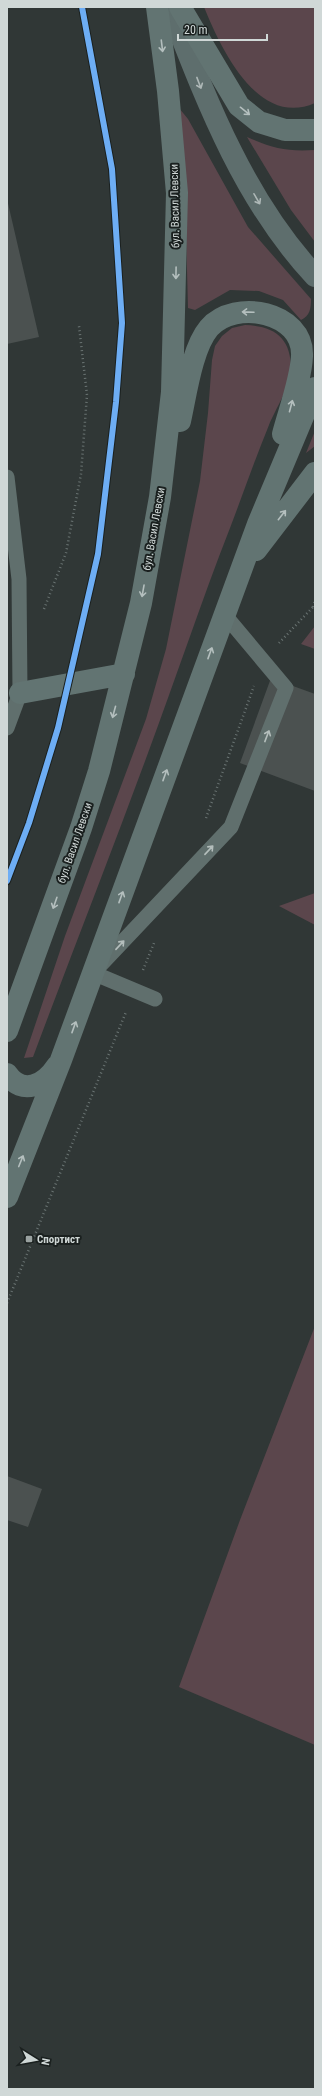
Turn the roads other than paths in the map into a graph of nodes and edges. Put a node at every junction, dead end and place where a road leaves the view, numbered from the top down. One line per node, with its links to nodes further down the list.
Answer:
1 (157, 7): 9 (highway, бул. Васил Левски, one-way to 9)
2 (170, 7): 5 (main road, one-way to 5)
3 (180, 7): 4 (highway, one-way to 4)
4 (315, 130)
5 (315, 276)
6 (315, 388): 10 (highway)
7 (315, 473): 11 (highway, one-way to 7)
8 (7, 477): 14 (lane)
9 (160, 497): 10 (highway, one-way to 9); 13 (highway, бул. Васил Левски, one-way to 13)
10 (258, 524): 11 (highway)
11 (241, 569): 12 (highway)
12 (224, 614): 16 (highway, one-way to 12); 16 (lane, one-way to 12)
13 (124, 674): 14 (highway); 18 (highway, бул. Васил Левски, one-way to 18)
14 (14, 695): 15 (lane)
15 (7, 728)
16 (93, 973): 17 (lane); 19 (highway, one-way to 16)
17 (155, 999)
18 (7, 1032)
19 (62, 1060): 20 (highway); 21 (highway, one-way to 19)
20 (7, 1074)
21 (7, 1197)

